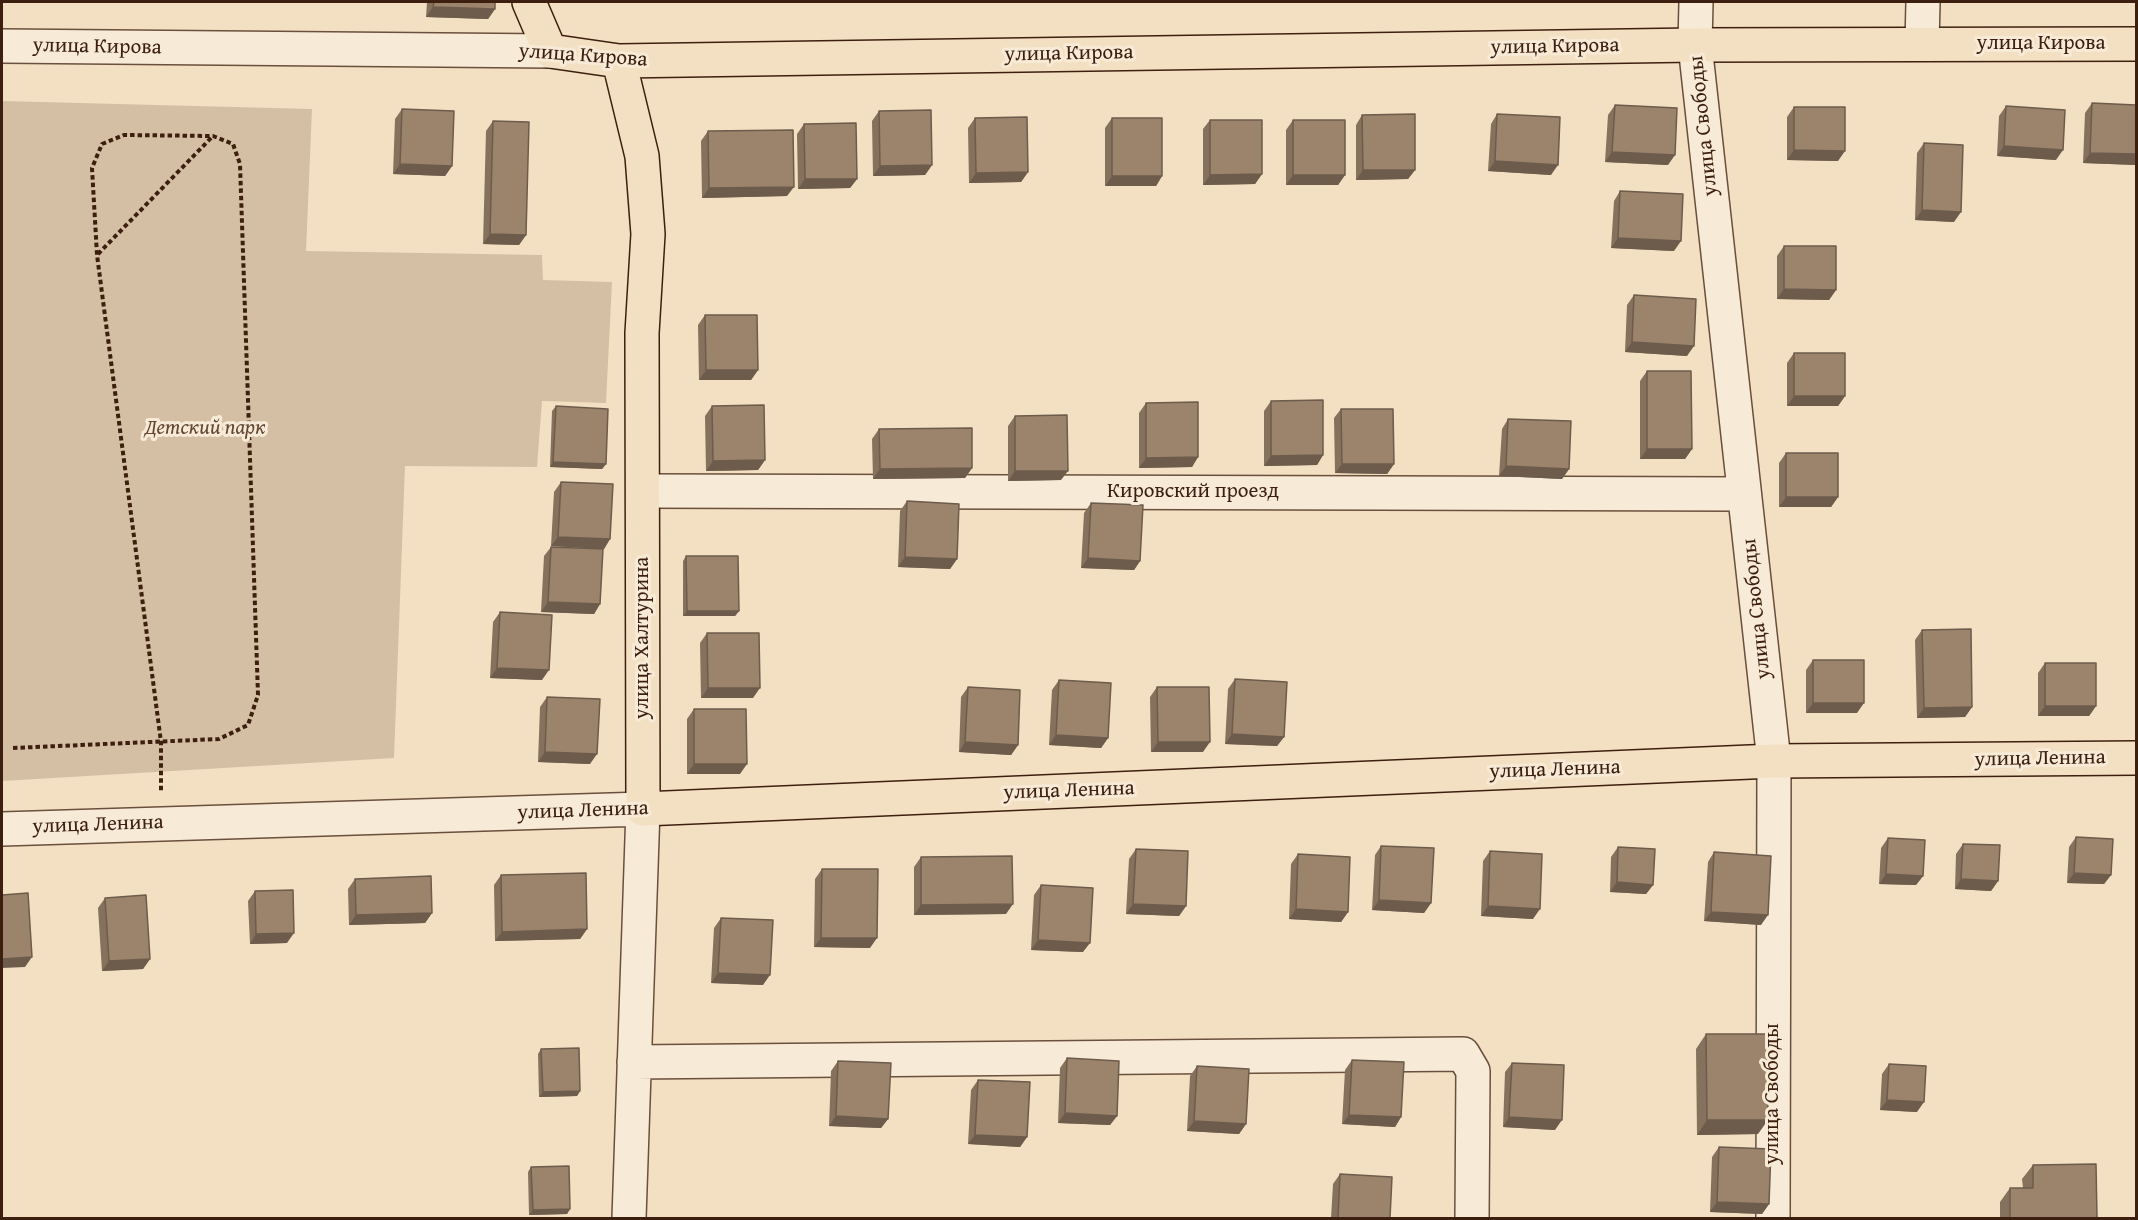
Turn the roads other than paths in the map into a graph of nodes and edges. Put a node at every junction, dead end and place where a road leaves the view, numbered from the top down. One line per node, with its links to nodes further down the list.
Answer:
1 (529, 2): 8 (main road)
2 (1696, 2): 6 (street, улица Свободы)
3 (1923, 2): 4 (street)
4 (1922, 44): 5 (main road, улица Кирова); 6 (main road, улица Кирова)
5 (2136, 44)
6 (1695, 45): 9 (main road, улица Кирова); 11 (street, улица Свободы)
7 (2, 46): 8 (street, улица Кирова)
8 (549, 51): 9 (main road, улица Кирова)
9 (619, 61): 10 (main road, улица Халтурина)
10 (643, 491): 11 (street, Кировский проезд); 14 (main road, улица Халтурина)
11 (1743, 494): 13 (street, улица Свободы)
12 (2136, 758): 13 (main road, улица Ленина)
13 (1774, 761): 14 (main road, улица Ленина); 19 (street, улица Свободы)
14 (643, 809): 15 (street, улица Ленина); 16 (street, улица Халтурина)
15 (2, 829)
16 (634, 1062): 17 (street, улица Халтурина); 18 (street)
17 (628, 1218)
18 (1472, 1218)
19 (1773, 1218)

